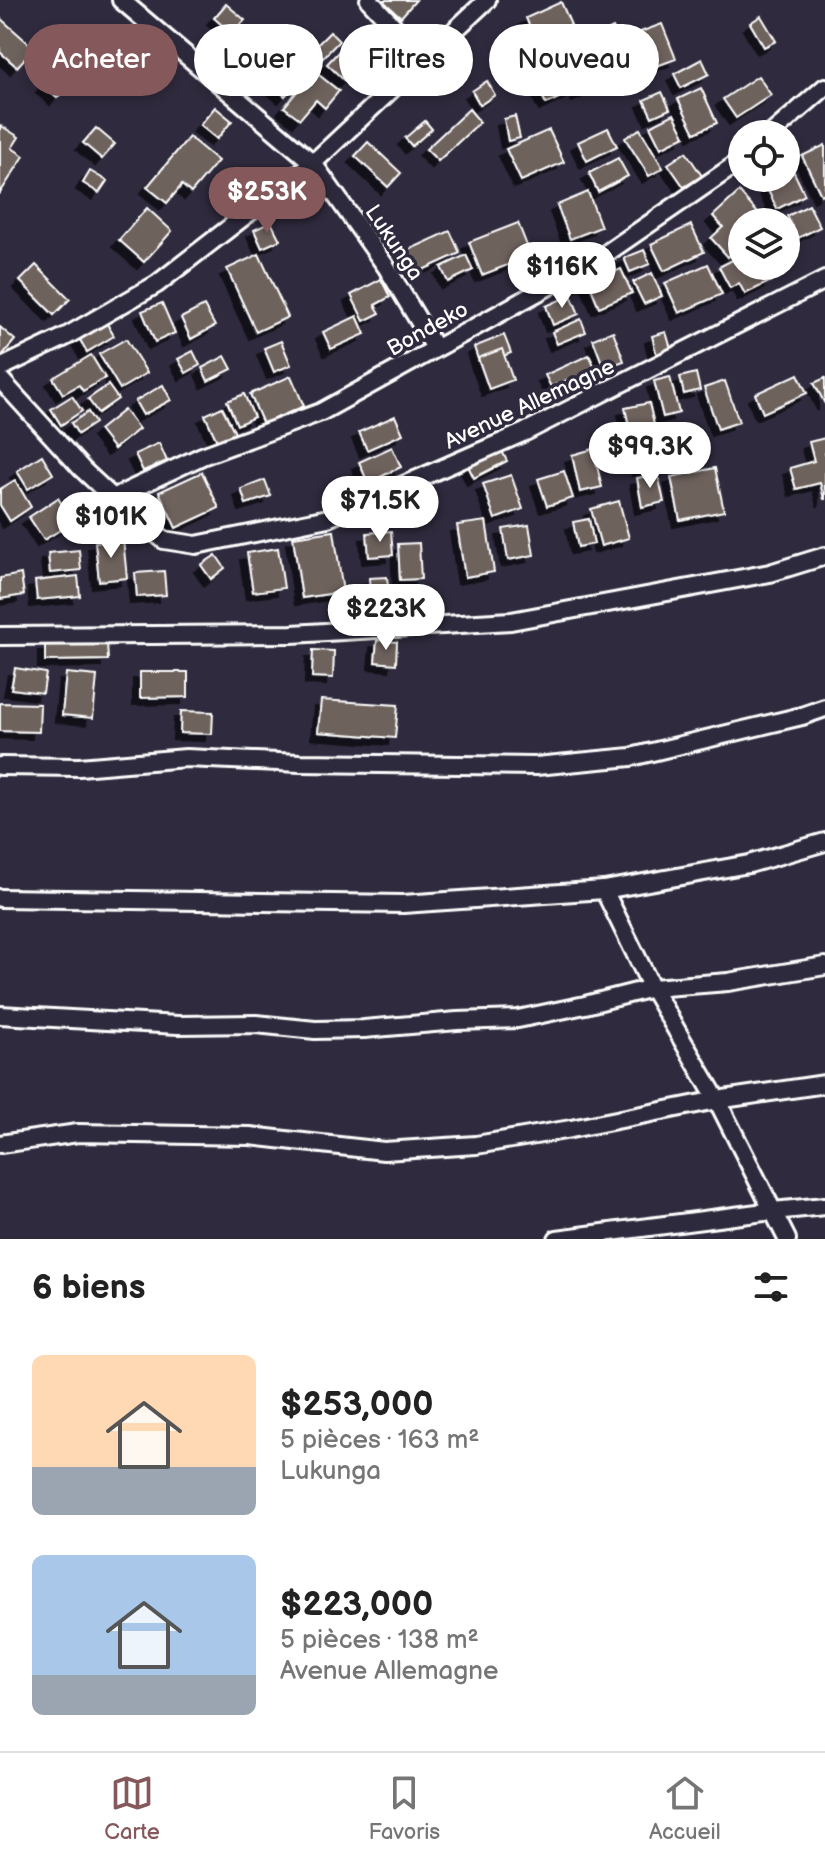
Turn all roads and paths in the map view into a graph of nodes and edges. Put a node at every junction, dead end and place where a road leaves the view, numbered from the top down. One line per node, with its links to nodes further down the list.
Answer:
1 (369, 0): 4 (street)
2 (487, 0): 5 (street)
3 (131, 3): 9 (street, Lukunga)
4 (391, 24)
5 (461, 24)
6 (825, 87): 8 (street)
7 (385, 96): 9 (street)
8 (787, 120)
9 (313, 163): 12 (street, Lukunga); 13 (street)
10 (728, 170): 12 (street, Bondeko)
11 (825, 280): 15 (street, Avenue Allemagne)
12 (435, 348): 15 (street, Bondeko)
13 (0, 368)
14 (0, 379): 15 (street, Avenue Allemagne)
15 (113, 498)
16 (825, 556): 17 (street)
17 (0, 636)
18 (825, 708): 19 (street)
19 (0, 766)
20 (825, 842): 21 (street)
21 (604, 890): 22 (street); 24 (street)
22 (0, 898)
23 (825, 966): 24 (street)
24 (652, 988): 25 (street); 27 (street)
25 (0, 1015)
26 (825, 1084): 27 (street)
27 (717, 1100): 28 (street); 30 (street)
28 (0, 1144)
29 (825, 1206): 30 (street)
30 (773, 1211): 31 (street); 32 (street)
31 (557, 1239)
32 (787, 1239)

